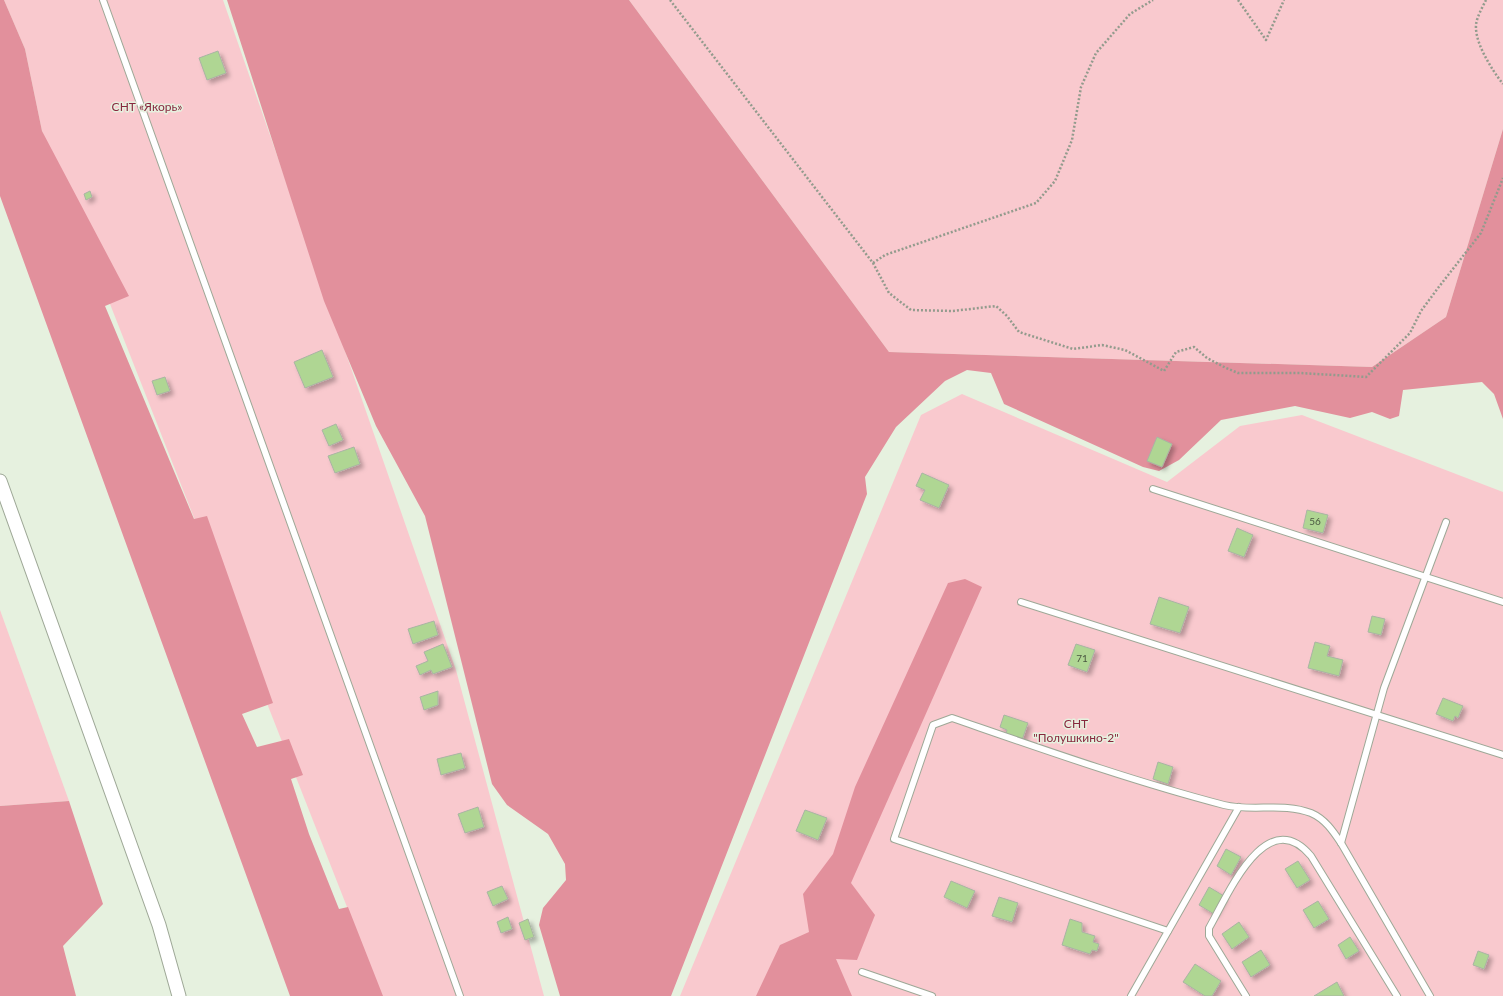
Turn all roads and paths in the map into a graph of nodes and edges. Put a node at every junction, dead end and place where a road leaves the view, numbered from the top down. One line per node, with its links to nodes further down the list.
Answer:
1 (103, 0): 23 (lane)
2 (670, 0): 9 (path)
3 (1153, 0): 9 (path)
4 (1238, 0): 5 (path)
5 (1284, 0)
6 (1486, 0): 7 (path)
7 (1503, 84)
8 (1503, 178): 9 (path)
9 (873, 263)
10 (0, 481): 22 (street)
11 (1153, 489): 13 (lane)
12 (1446, 522): 13 (lane)
13 (1426, 576): 15 (lane); 16 (lane)
14 (1020, 602): 16 (lane)
15 (1503, 602)
16 (1377, 715): 17 (lane); 19 (lane)
17 (1503, 755)
18 (1239, 807): 19 (lane); 20 (lane); 20 (lane)
19 (1341, 843): 28 (lane)
20 (1168, 931): 25 (lane)
21 (862, 972): 24 (lane)
22 (179, 996)
23 (460, 996)
24 (932, 996)
25 (1131, 996)
26 (1246, 996): 27 (lane)
27 (1397, 996)
28 (1430, 996)

